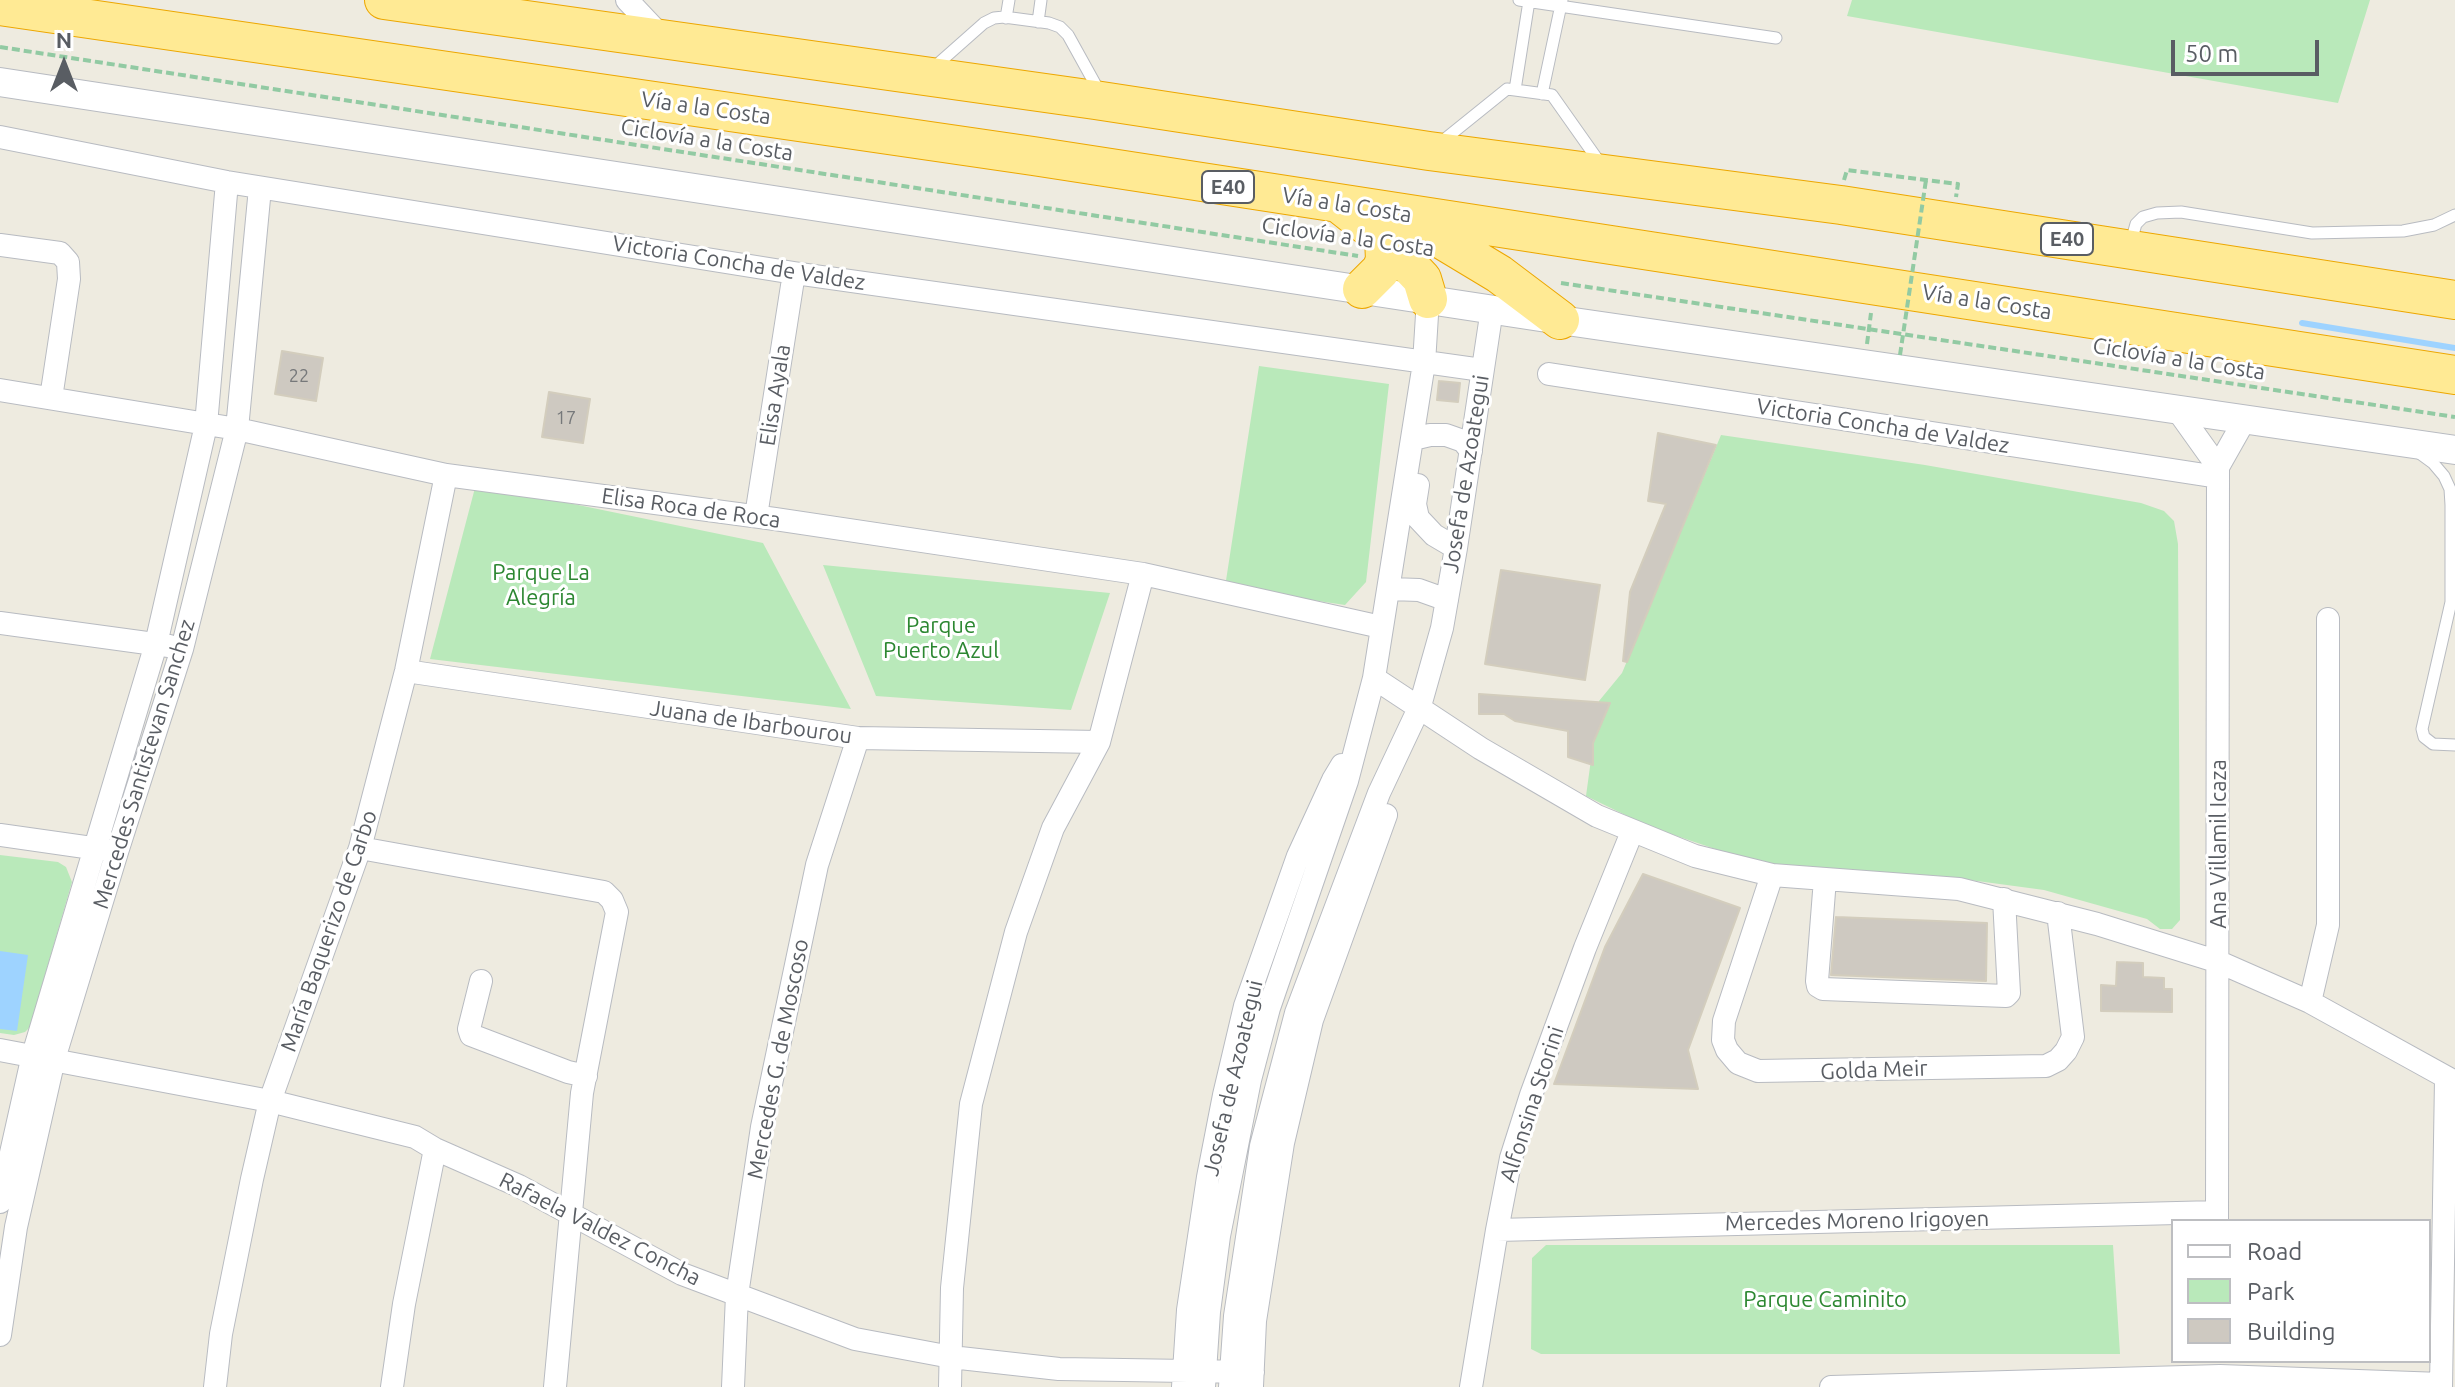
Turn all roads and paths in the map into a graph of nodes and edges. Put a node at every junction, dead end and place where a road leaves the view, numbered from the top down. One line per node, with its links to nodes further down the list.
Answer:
1 (384, 0): 10 (highway, E40)
2 (627, 0): 10 (street)
3 (1009, 0): 8 (lane)
4 (1041, 0): 9 (lane)
5 (1524, 1): 6 (lane); 15 (lane)
6 (1561, 3): 11 (lane); 16 (lane)
7 (0, 6): 27 (highway, Vía a la Costa / E40)
8 (1006, 18): 9 (lane); 13 (lane)
9 (1038, 22): 17 (lane)
10 (663, 38): 13 (highway, E40)
11 (1776, 38)
12 (0, 47): 27 (path, Ciclovía a la Costa)
13 (925, 76): 17 (highway, E40)
14 (0, 82): 27 (street, Vía a la Costa)
15 (1515, 90): 16 (lane); 19 (lane)
16 (1542, 94): 20 (lane)
17 (1105, 102): 19 (highway, E40)
18 (0, 137): 22 (street, Victoria Concha de Valdez)
19 (1429, 151): 20 (highway, E40)
20 (1607, 173): 26 (highway, E40)
21 (1926, 180): 36 (path, bridge)
22 (227, 182): 23 (street, Victoria Concha de Valdez); 46 (street, Mercedes Santistevan Sanchez)
23 (260, 188): 28 (street, Victoria Concha de Valdez); 47 (street, Mercedes Santistevan Sanchez)
24 (2455, 215): 26 (lane)
25 (0, 245): 42 (street)
26 (2129, 249): 31 (highway, E40)
27 (1382, 250): 29 (highway, Vía a la Costa); 30 (street, Vía a la Costa); 30 (highway); 32 (highway)
28 (794, 273): 37 (street, Victoria Concha de Valdez); 55 (street, Elisa Ayala)
29 (1874, 285): 34 (path); 40 (highway, Vía a la Costa)
30 (1428, 299): 33 (street, Vía a la Costa); 37 (street, Josefa de Azoategui)
31 (2455, 300)
32 (1560, 301): 33 (street, Vía a la Costa); 34 (path, Ciclovía a la Costa); 43 (street, Vía a la Costa)
33 (1492, 309): 38 (street, Josefa de Azoategui)
34 (1869, 328): 35 (path); 44 (path, Ciclovía a la Costa)
35 (1866, 350)
36 (1900, 355)
37 (1424, 363): 38 (street, Victoria Concha de Valdez); 49 (street, Josefa de Azoategui)
38 (1482, 370): 51 (street, Josefa de Azoategui)
39 (1549, 374): 52 (street, Victoria Concha de Valdez)
40 (2455, 375)
41 (0, 390): 42 (street, Elisa Roca de Roca)
42 (51, 398): 46 (street, Elisa Roca de Roca)
43 (2178, 411): 45 (street, Vía a la Costa); 52 (street)
44 (2455, 417)
45 (2244, 421): 48 (street, Vía a la Costa); 52 (street, Ana Villamil Icaza)
46 (206, 425): 47 (street, Elisa Roca de Roca); 64 (street, Mercedes Santistevan Sanchez)
47 (237, 429): 53 (street, Elisa Roca de Roca); 65 (street, Mercedes Santistevan Sanchez)
48 (2406, 443): 50 (street, Vía a la Costa); 54 (lane)
49 (1412, 444): 51 (street); 56 (street); 59 (street, Josefa de Azoategui)
50 (2455, 450)
51 (1471, 451): 56 (street, Josefa de Azoategui)
52 (2218, 472): 80 (street, Ana Villamil Icaza)
53 (446, 475): 55 (street, Elisa Roca de Roca); 66 (street, María Baquerizo de Carbo)
54 (2453, 514): 57 (lane)
55 (756, 516): 58 (street, Elisa Roca de Roca)
56 (1456, 548): 60 (street, Josefa de Azoategui)
57 (2453, 559): 71 (lane)
58 (1143, 574): 63 (street, Elisa Roca de Roca); 70 (street)
59 (1390, 589): 60 (street); 63 (street, Josefa de Azoategui)
60 (1447, 600): 68 (street, Josefa de Azoategui)
61 (2328, 619): 82 (street)
62 (0, 623): 64 (street)
63 (1381, 627): 67 (street, Josefa de Azoategui)
64 (156, 644): 65 (street); 75 (street, Mercedes Santistevan Sanchez)
65 (182, 649): 75 (street, Mercedes Santistevan Sanchez)
66 (406, 671): 69 (street, Juana de Ibarbourou); 74 (street, María Baquerizo de Carbo)
67 (1374, 678): 68 (street); 98 (street, Josefa de Azoategui)
68 (1420, 706): 72 (street); 99 (street, Josefa de Azoategui)
69 (858, 738): 70 (street, Juana de Ibarbourou); 94 (street, Mercedes G. de Moscoso)
70 (1099, 742): 96 (street)
71 (2455, 745)
72 (1632, 832): 76 (street); 93 (street, Alfonsina Storini)
73 (0, 835): 75 (street)
74 (360, 848): 85 (street); 87 (street, María Baquerizo de Carbo)
75 (106, 850): 84 (street, Mercedes Santistevan Sanchez)
76 (1772, 875): 77 (street); 79 (street, Golda Meir)
77 (1825, 879): 78 (street); 78 (street)
78 (2004, 899): 79 (street)
79 (2058, 913): 80 (street)
80 (2219, 962): 82 (street); 91 (street, Ana Villamil Icaza)
81 (481, 981): 85 (street)
82 (2310, 1002): 86 (street)
83 (0, 1050): 84 (street, Rafaela Valdez Concha)
84 (44, 1057): 87 (street, Rafaela Valdez Concha); 89 (street, Mercedes Santistevan Sanchez); 92 (street, Mercedes Santistevan Sanchez)
85 (586, 1076): 90 (street)
86 (2451, 1081): 101 (street)
87 (270, 1101): 88 (street, Rafaela Valdez Concha); 102 (street, María Baquerizo de Carbo)
88 (435, 1149): 90 (street, Rafaela Valdez Concha); 103 (street)
89 (0, 1202)
90 (569, 1213): 94 (street, Rafaela Valdez Concha); 104 (street)
91 (2217, 1216): 93 (street, Mercedes Moreno Irigoyen)
92 (8, 1226): 95 (street, Mercedes Santistevan Sanchez)
93 (1497, 1230): 107 (street, Alfonsina Storini)
94 (737, 1295): 96 (street, Rafaela Valdez Concha); 105 (street, Mercedes G. de Moscoso)
95 (0, 1335)
96 (951, 1357): 98 (street, Rafaela Valdez Concha); 106 (street)
97 (2220, 1368): 100 (street); 101 (street)
98 (1194, 1379): 99 (street, Rafaela Valdez Concha)
99 (1241, 1379)
100 (1924, 1386): 108 (street)
101 (2441, 1386)
102 (215, 1387)
103 (392, 1387)
104 (555, 1387)
105 (733, 1387)
106 (950, 1387)
107 (1471, 1387)
108 (1831, 1387)

